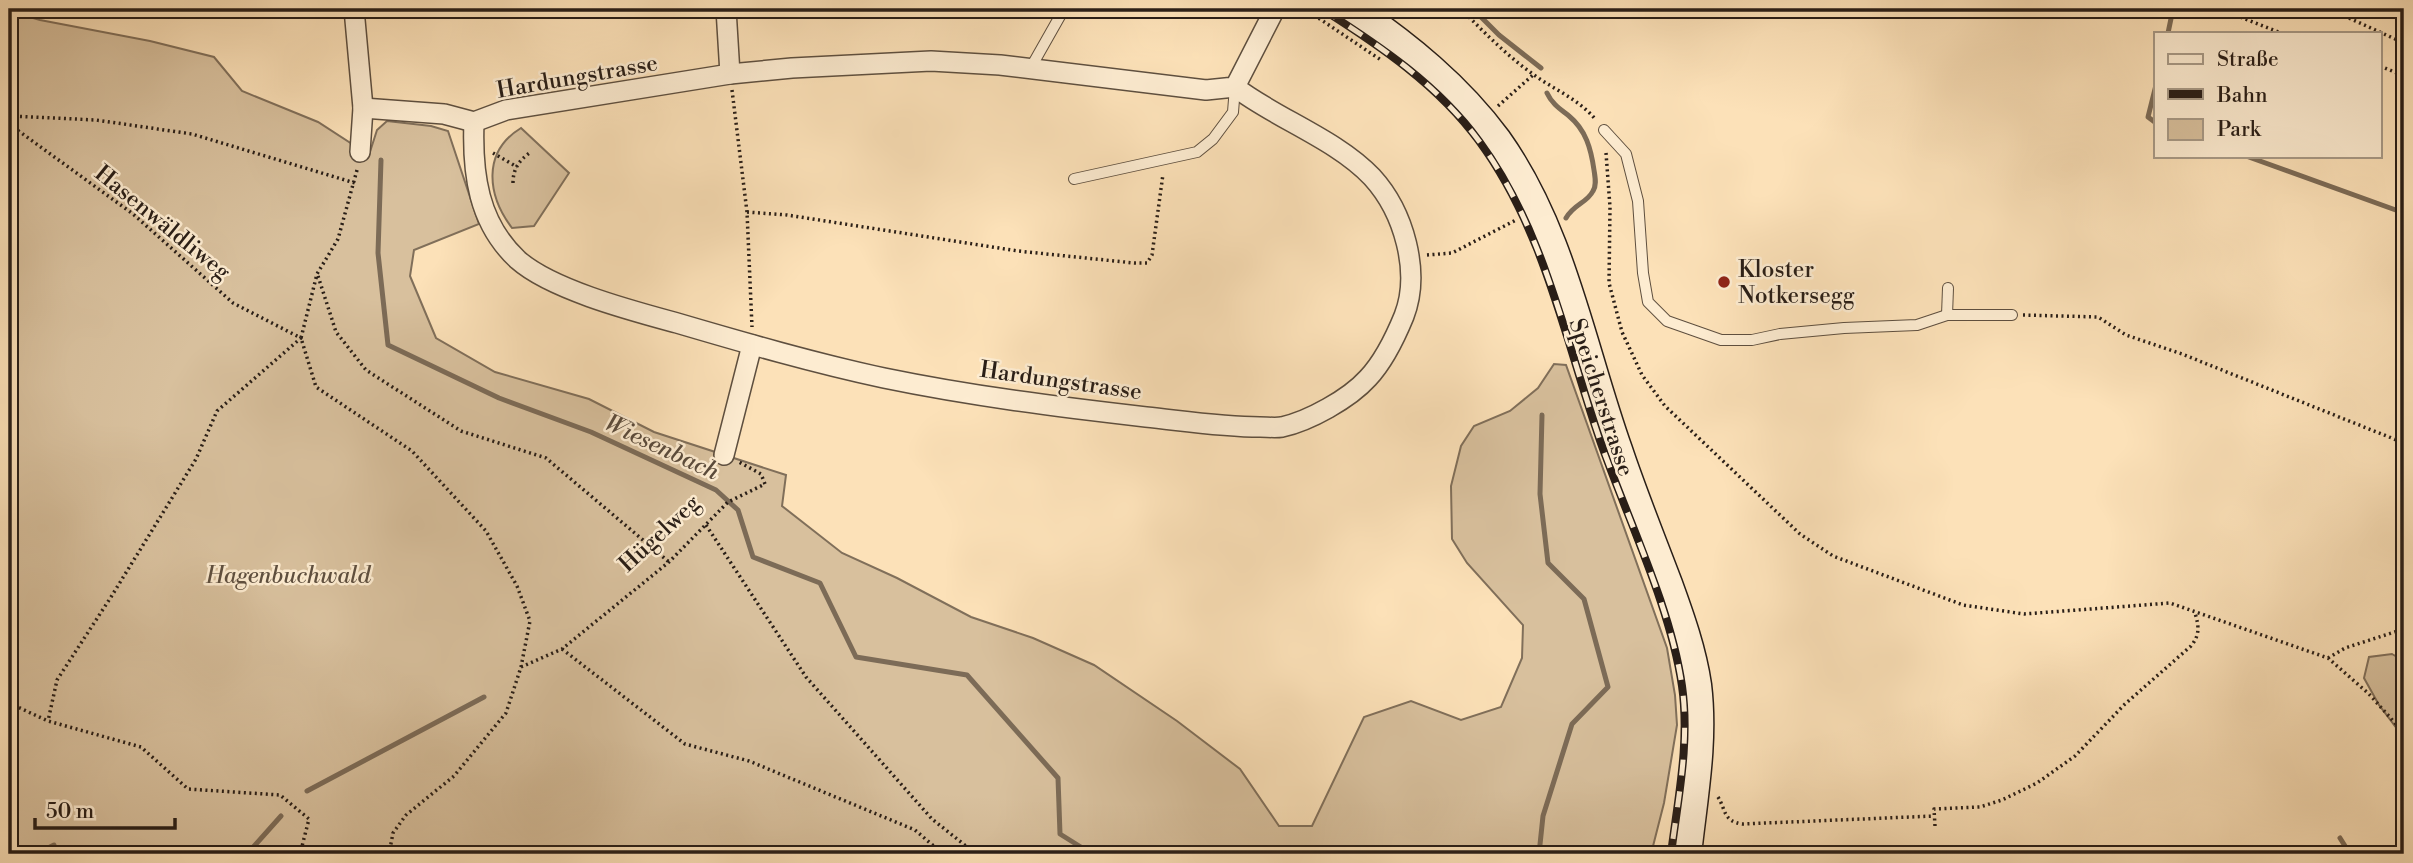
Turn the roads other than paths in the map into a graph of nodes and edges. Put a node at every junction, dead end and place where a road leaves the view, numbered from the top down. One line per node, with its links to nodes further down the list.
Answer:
1 (354, 9): 9 (street)
2 (726, 9): 7 (street)
3 (1065, 9): 6 (lane)
4 (1275, 9): 8 (street)
5 (1353, 9): 19 (main road, Speicherstrasse)
6 (1030, 69): 7 (street, Hardungstrasse); 8 (street, Hardungstrasse)
7 (731, 81): 10 (street, Hardungstrasse)
8 (1234, 87): 13 (lane); 17 (street, Hardungstrasse)
9 (363, 108): 10 (street, Hardungstrasse); 12 (street)
10 (474, 122): 17 (street, Hardungstrasse)
11 (1604, 130): 15 (lane)
12 (360, 152)
13 (1074, 179)
14 (1948, 288): 15 (lane)
15 (1947, 315): 16 (lane)
16 (2011, 315)
17 (752, 338): 18 (street)
18 (724, 455)
19 (1687, 854)

